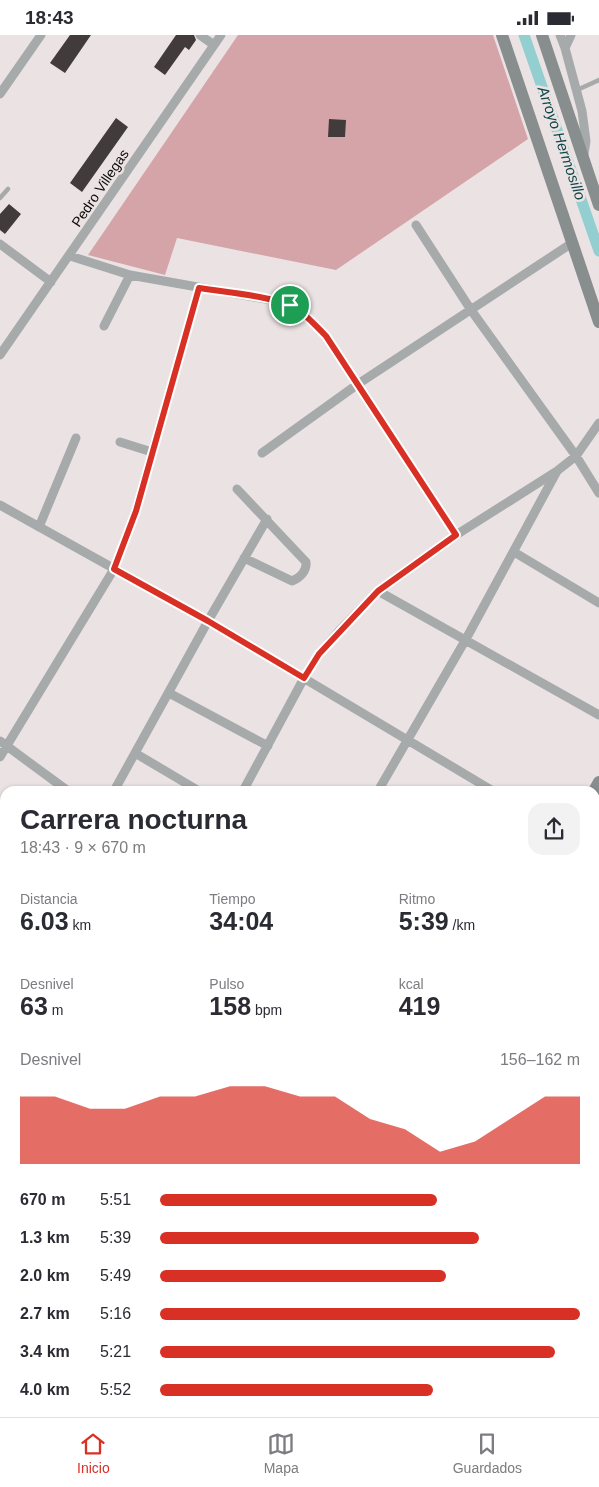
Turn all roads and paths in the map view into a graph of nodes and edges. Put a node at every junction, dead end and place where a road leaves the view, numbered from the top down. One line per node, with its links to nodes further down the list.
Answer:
1 (41, 35): 12 (street)
2 (200, 35): 8 (street)
3 (221, 35): 8 (street, Pedro Villegas)
4 (502, 35): 19 (street)
5 (542, 35): 13 (street)
6 (560, 35): 9 (street)
7 (571, 35): 9 (street)
8 (214, 45): 21 (street, Pedro Villegas)
9 (566, 48): 11 (street)
10 (599, 80): 11 (lane)
11 (577, 89): 13 (street)
12 (0, 94)
13 (583, 157): 14 (street)
14 (595, 180): 17 (street)
15 (8, 189): 16 (lane)
16 (0, 198)
17 (599, 205)
18 (416, 225): 25 (street)
19 (572, 243): 25 (street); 26 (street)
20 (0, 244): 23 (street)
21 (70, 256): 22 (street); 23 (street, Pedro Villegas)
22 (130, 275): 24 (street); 27 (street)
23 (51, 282): 28 (street, Pedro Villegas)
24 (199, 288): 29 (street); 33 (street)
25 (471, 310): 29 (street); 35 (street)
26 (599, 323)
27 (104, 326)
28 (0, 355)
29 (358, 384): 34 (street); 42 (street)
30 (599, 423): 35 (street)
31 (76, 438): 41 (street)
32 (120, 441): 33 (street)
33 (152, 452): 45 (street)
34 (262, 453)
35 (576, 457): 36 (street); 38 (street)
36 (557, 471): 42 (street); 43 (street)
37 (237, 489): 40 (street)
38 (599, 493)
39 (0, 505): 41 (street)
40 (266, 519): 44 (street); 44 (street)
41 (39, 527): 45 (street)
42 (456, 535): 46 (street)
43 (514, 551): 47 (street); 49 (street)
44 (244, 558): 48 (street)
45 (114, 569): 48 (street); 54 (street)
46 (378, 591): 49 (street); 50 (street)
47 (599, 603)
48 (208, 621): 50 (street); 51 (street)
49 (466, 639): 52 (street); 53 (street)
50 (304, 678): 53 (street); 55 (street)
51 (169, 693): 55 (street); 56 (street)
52 (599, 715)
53 (407, 739): 62 (street); 63 (street)
54 (4, 743): 57 (street); 58 (street)
55 (268, 746): 61 (street)
56 (135, 753): 59 (street); 60 (street)
57 (0, 757)
58 (61, 786)
59 (117, 786)
60 (191, 786)
61 (246, 786)
62 (381, 786)
63 (485, 786)

